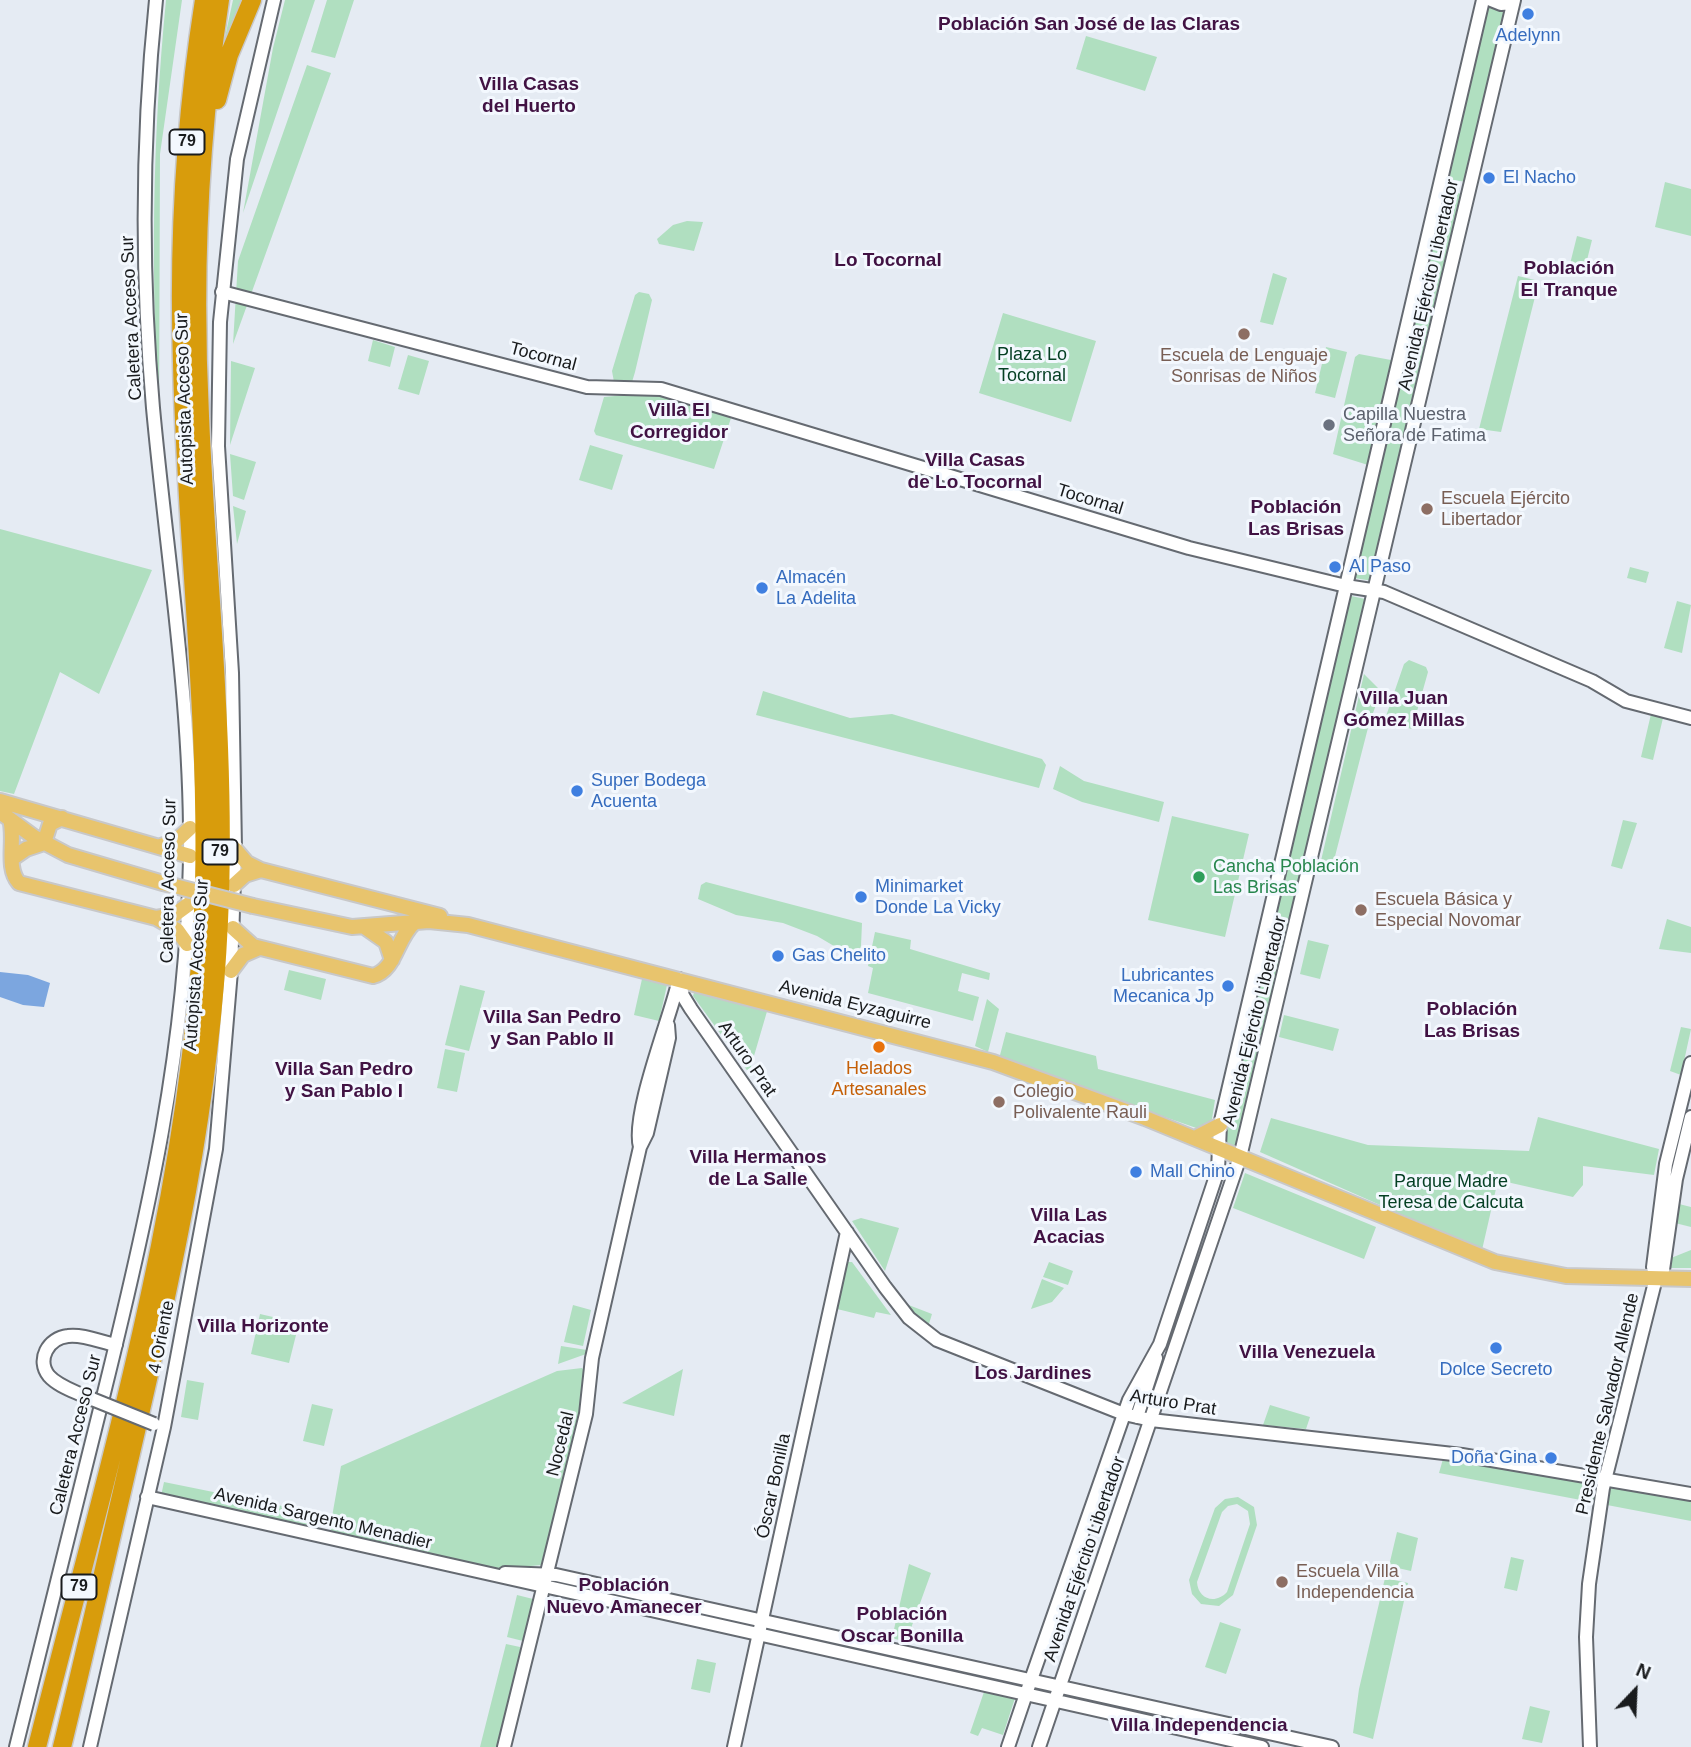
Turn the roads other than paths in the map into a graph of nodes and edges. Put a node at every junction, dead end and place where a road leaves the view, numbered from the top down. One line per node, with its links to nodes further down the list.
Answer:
1 (156, 0): 17 (main road, Caletera Acceso Sur)
2 (204, 0): 63 (highway, Autopista Acceso Sur / 79)
3 (220, 0): 9 (highway, Autopista Acceso Sur / 79)
4 (252, 0): 9 (highway)
5 (274, 0): 10 (main road)
6 (1483, 0): 11 (main road, Avenida Ejército Libertador)
7 (1491, 0): 8 (main road)
8 (1514, 2): 12 (main road, Avenida Ejército Libertador)
9 (201, 183): 64 (highway, Autopista Acceso Sur / 79)
10 (222, 292): 11 (main road, Tocornal); 20 (main road)
11 (1346, 586): 12 (main road, Tocornal); 39 (main road, Avenida Ejército Libertador)
12 (1376, 590): 13 (main road, Tocornal); 42 (main road, Avenida Ejército Libertador)
13 (1691, 718)
14 (0, 801): 16 (main road)
15 (5, 816): 18 (main road, Avenida Eyzaguirre); 22 (main road)
16 (62, 818): 18 (main road); 19 (main road)
17 (190, 828): 19 (main road); 21 (main road, Caletera Acceso Sur)
18 (44, 843): 22 (main road); 30 (main road, Avenida Eyzaguirre, bridge)
19 (162, 846): 21 (main road)
20 (235, 849): 23 (main road); 24 (main road)
21 (190, 856): 26 (main road, Caletera Acceso Sur)
22 (13, 858): 27 (main road)
23 (261, 870): 24 (main road); 25 (main road)
24 (234, 885): 31 (main road)
25 (370, 899): 29 (main road); 30 (main road)
26 (188, 904): 27 (main road); 32 (main road, Caletera Acceso Sur)
27 (156, 918): 32 (main road)
28 (415, 922): 29 (main road, Avenida Eyzaguirre); 30 (main road, Avenida Eyzaguirre); 34 (main road)
29 (468, 925): 36 (main road, Avenida Eyzaguirre)
30 (365, 927): 34 (main road)
31 (233, 929): 33 (main road); 35 (main road, 4 Oriente)
32 (187, 944): 48 (main road, Caletera Acceso Sur)
33 (259, 948): 34 (main road); 35 (main road)
34 (392, 960)
35 (231, 971): 51 (main road, 4 Oriente)
36 (679, 979): 40 (main road, Avenida Eyzaguirre); 43 (main road, Arturo Prat); 55 (main road, Nocedal)
37 (1691, 1063): 46 (main road)
38 (1691, 1117): 46 (main road)
39 (1220, 1125): 40 (main road); 41 (main road, Avenida Ejército Libertador)
40 (1195, 1138): 41 (main road, Avenida Eyzaguirre)
41 (1219, 1148): 42 (main road, Avenida Eyzaguirre); 44 (main road, Avenida Ejército Libertador)
42 (1240, 1157): 45 (main road, Avenida Ejército Libertador); 46 (main road, Avenida Eyzaguirre)
43 (847, 1232): 49 (main road, Arturo Prat); 56 (main road, Óscar Bonilla)
44 (1196, 1236): 45 (main road); 49 (main road, Avenida Ejército Libertador)
45 (1204, 1264): 50 (main road, Avenida Ejército Libertador)
46 (1656, 1278): 47 (main road, Avenida Eyzaguirre); 52 (main road, Presidente Salvador Allende)
47 (1691, 1279)
48 (116, 1345): 51 (main road, bridge); 62 (main road, Caletera Acceso Sur)
49 (1130, 1415): 50 (main road, Arturo Prat); 58 (main road, Avenida Ejército Libertador)
50 (1151, 1420): 52 (main road, Arturo Prat); 59 (main road, Avenida Ejército Libertador)
51 (159, 1426): 54 (main road, 4 Oriente)
52 (1606, 1479): 53 (main road, Arturo Prat); 72 (main road, Presidente Salvador Allende)
53 (1691, 1494)
54 (147, 1497): 55 (main road, Avenida Sargento Menadier); 65 (main road, 4 Oriente)
55 (545, 1579): 56 (main road, Avenida Sargento Menadier); 57 (main road, Avenida Sargento Menadier); 66 (main road, Nocedal)
56 (762, 1620): 57 (main road, Óscar Bonilla); 58 (main road, Avenida Sargento Menadier)
57 (759, 1634): 60 (main road, Avenida Sargento Menadier); 67 (main road, Óscar Bonilla)
58 (1031, 1680): 59 (main road, Avenida Sargento Menadier); 60 (main road, Avenida Ejército Libertador)
59 (1060, 1686): 61 (main road, Avenida Ejército Libertador); 71 (main road, Avenida Sargento Menadier)
60 (1026, 1694): 61 (main road, Avenida Sargento Menadier); 68 (main road, Avenida Ejército Libertador)
61 (1055, 1700): 69 (main road, Avenida Ejército Libertador); 70 (main road, Avenida Sargento Menadier)
62 (16, 1747)
63 (37, 1747)
64 (62, 1747)
65 (90, 1747)
66 (504, 1747)
67 (734, 1747)
68 (1008, 1747)
69 (1039, 1747)
70 (1262, 1747)
71 (1332, 1747)
72 (1590, 1747)

